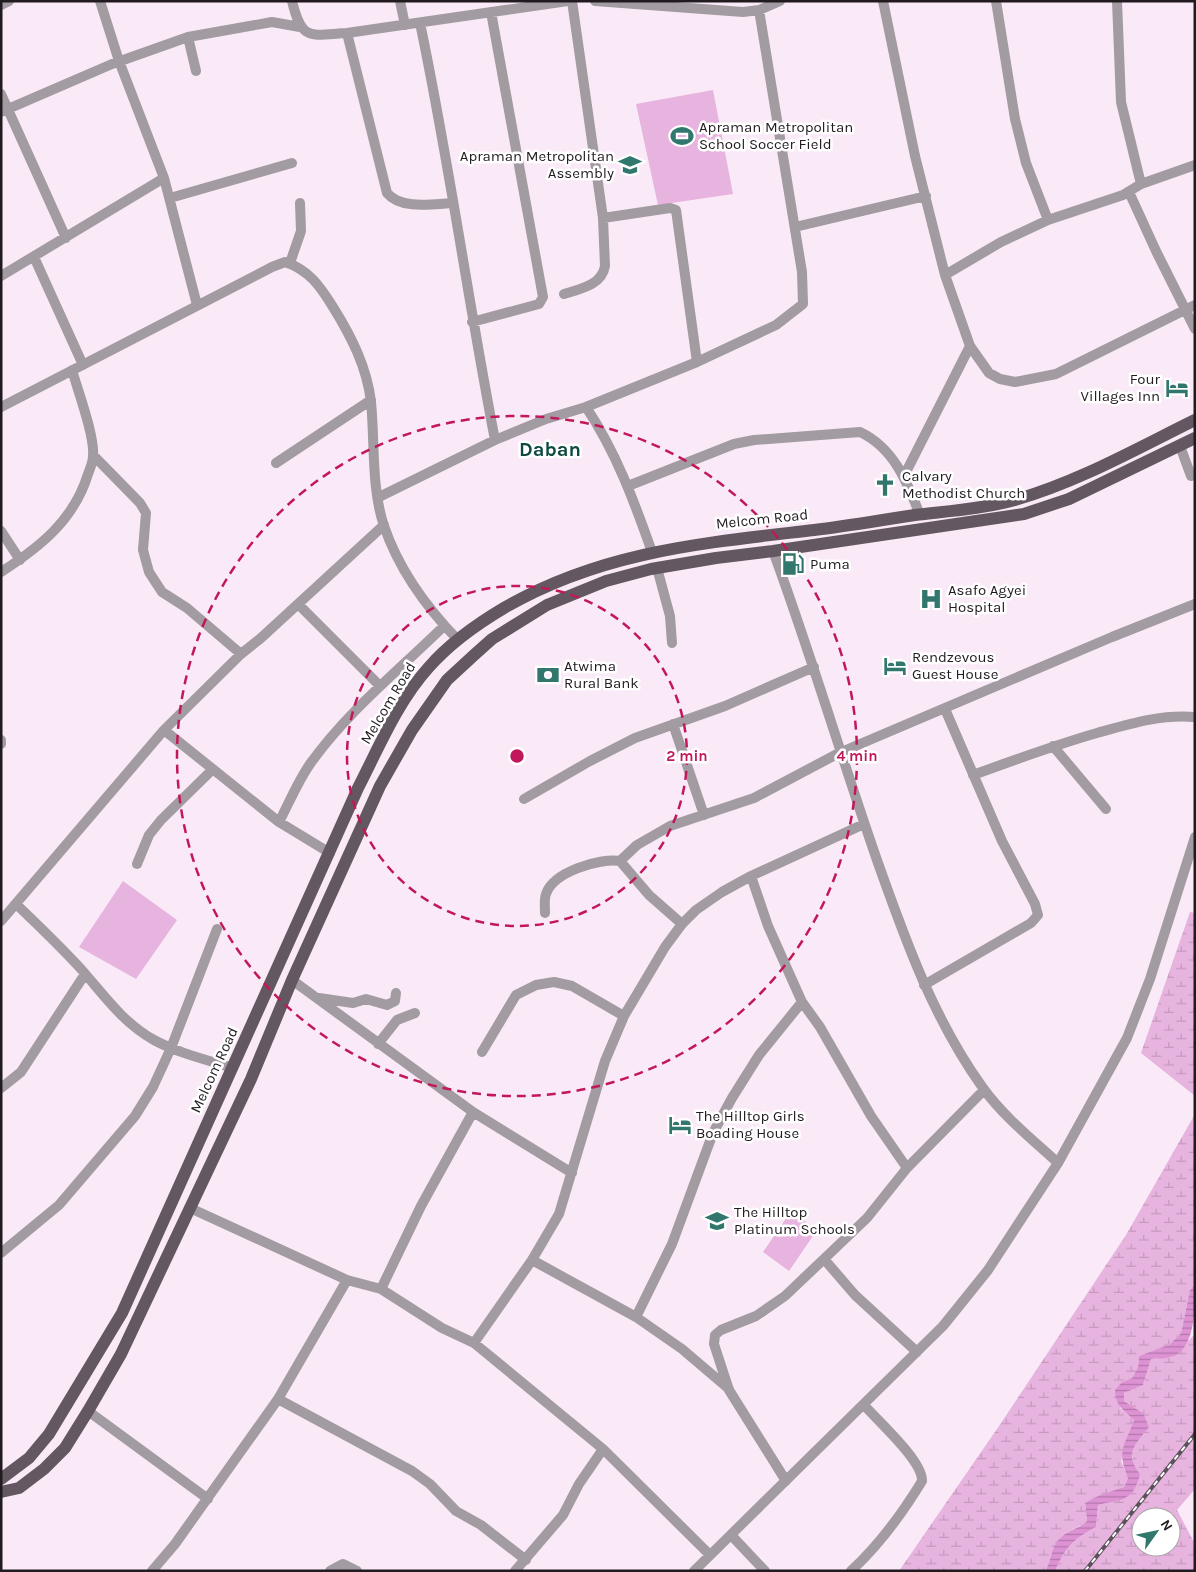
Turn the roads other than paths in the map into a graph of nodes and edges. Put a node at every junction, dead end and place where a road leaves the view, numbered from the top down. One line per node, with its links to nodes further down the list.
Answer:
1 (9, 1): 13 (street)
2 (100, 1): 22 (street)
3 (292, 1): 19 (street)
4 (400, 1): 18 (street)
5 (568, 1): 16 (street)
6 (572, 1): 35 (street)
7 (595, 1): 12 (street)
8 (780, 1): 15 (street)
9 (883, 1): 31 (street)
10 (996, 1): 36 (street)
11 (1117, 1): 29 (street)
12 (651, 4): 14 (street)
13 (1, 5)
14 (703, 6): 15 (street)
15 (759, 10): 37 (street)
16 (491, 12): 17 (street); 47 (street)
17 (420, 23): 18 (street); 34 (street)
18 (405, 25): 20 (street)
19 (300, 26): 20 (street); 21 (street)
20 (347, 34): 34 (street)
21 (188, 37): 22 (street); 23 (street)
22 (119, 61): 25 (street); 28 (street)
23 (196, 71)
24 (1, 94): 25 (street)
25 (4, 111): 38 (street)
26 (292, 163): 32 (street)
27 (1195, 165): 29 (street)
28 (164, 178): 32 (street); 38 (street)
29 (1141, 184): 30 (street)
30 (1129, 192): 36 (street); 46 (street)
31 (926, 196): 37 (street); 41 (street)
32 (170, 198): 44 (street)
33 (300, 202): 40 (street)
34 (453, 203): 47 (street)
35 (603, 218): 43 (street); 50 (street)
36 (1048, 220): 41 (street)
37 (795, 227): 50 (street)
38 (66, 238): 39 (street)
39 (34, 257): 42 (street); 51 (street)
40 (290, 264): 44 (street); 53 (street)
41 (945, 275): 49 (street)
42 (1, 276)
43 (564, 294)
44 (198, 305): 51 (street)
45 (1195, 305): 46 (street)
46 (1185, 310): 48 (street); 49 (street)
47 (472, 322): 58 (street)
48 (1195, 329)
49 (970, 346): 62 (street)
50 (697, 362): 55 (street)
51 (83, 365): 52 (street)
52 (72, 370): 54 (street); 60 (street)
53 (371, 400): 61 (street); 65 (street)
54 (1, 407)
55 (586, 407): 58 (street); 64 (street)
56 (1195, 420): 66 (main road, Melcom Road)
57 (1195, 438): 59 (main road)
58 (495, 440): 65 (street)
59 (1180, 446): 63 (street); 70 (main road)
60 (94, 456): 72 (street); 80 (street)
61 (276, 463)
62 (904, 476): 64 (street); 66 (street)
63 (1192, 476)
64 (628, 486): 71 (street)
65 (379, 497): 67 (street)
66 (920, 515): 69 (main road, Melcom Road)
67 (384, 525): 75 (street); 77 (street)
68 (1, 531): 72 (street)
69 (772, 534): 70 (main road); 71 (main road, Melcom Road)
70 (773, 551): 73 (main road); 82 (street)
71 (652, 552): 78 (main road, Melcom Road)
72 (20, 560): 74 (street)
73 (657, 568): 79 (street); 81 (main road)
74 (1, 572)
75 (298, 604): 80 (street); 83 (street)
76 (1195, 604): 84 (street)
77 (444, 626): 78 (street); 83 (street)
78 (458, 640): 81 (main road); 100 (main road, Melcom Road)
79 (672, 643)
80 (241, 654): 87 (street)
81 (473, 656): 110 (main road)
82 (814, 667): 86 (street); 91 (street)
83 (380, 686): 97 (street)
84 (945, 709): 91 (street); 93 (street)
85 (1195, 717): 90 (street)
86 (674, 724): 94 (street); 96 (street)
87 (164, 730): 92 (street); 104 (street)
88 (1, 740): 89 (street)
89 (1, 744)
90 (1053, 746): 93 (street); 95 (street)
91 (840, 753): 96 (street); 98 (street)
92 (213, 769): 97 (street); 102 (street)
93 (973, 775): 111 (street)
94 (524, 799)
95 (1106, 809)
96 (704, 815): 101 (street)
97 (279, 822): 100 (street)
98 (864, 824): 103 (street); 111 (street)
99 (1195, 837): 124 (street)
100 (330, 852): 120 (main road, Melcom Road)
101 (620, 861): 105 (street); 107 (street)
102 (137, 864)
103 (751, 876): 107 (street); 114 (street)
104 (16, 904): 106 (street); 109 (street)
105 (545, 913)
106 (1, 921)
107 (682, 924): 116 (street)
108 (217, 929): 118 (street)
109 (85, 974): 118 (street); 121 (street)
110 (292, 980): 113 (street); 128 (main road)
111 (924, 985): 122 (street)
112 (396, 993): 113 (street)
113 (316, 998): 117 (street)
114 (802, 1002): 125 (street); 134 (street)
115 (415, 1013): 117 (street)
116 (624, 1016): 119 (street); 126 (street)
117 (378, 1044): 123 (street)
118 (171, 1048): 120 (street); 129 (street)
119 (482, 1052)
120 (233, 1068): 127 (main road, Melcom Road)
121 (1, 1088)
122 (984, 1090): 124 (street); 125 (street)
123 (473, 1112): 126 (street); 133 (street)
124 (1058, 1163): 136 (street)
125 (907, 1168): 130 (street)
126 (572, 1174): 131 (street)
127 (171, 1200): 128 (main road); 142 (main road, Melcom Road)
128 (190, 1208): 132 (street); 140 (main road)
129 (1, 1253)
130 (824, 1259): 136 (street); 137 (street)
131 (532, 1260): 134 (street); 135 (street)
132 (347, 1280): 133 (street); 138 (street)
133 (381, 1289): 135 (street)
134 (636, 1317): 137 (street)
135 (474, 1343): 141 (street)
136 (917, 1352): 139 (street)
137 (729, 1390): 143 (street)
138 (278, 1399): 145 (street); 148 (street)
139 (864, 1405): 143 (street); 155 (street)
140 (88, 1411): 144 (main road); 145 (street)
141 (603, 1449): 147 (street); 148 (street)
142 (1, 1478)
143 (786, 1481): 146 (street)
144 (1, 1492)
145 (208, 1499): 149 (street)
146 (732, 1535): 147 (street); 154 (street)
147 (710, 1555): 153 (street)
148 (526, 1560): 152 (street)
149 (152, 1571)
150 (330, 1571): 151 (street)
151 (357, 1571)
152 (515, 1571)
153 (694, 1571)
154 (765, 1571)
155 (851, 1571)

